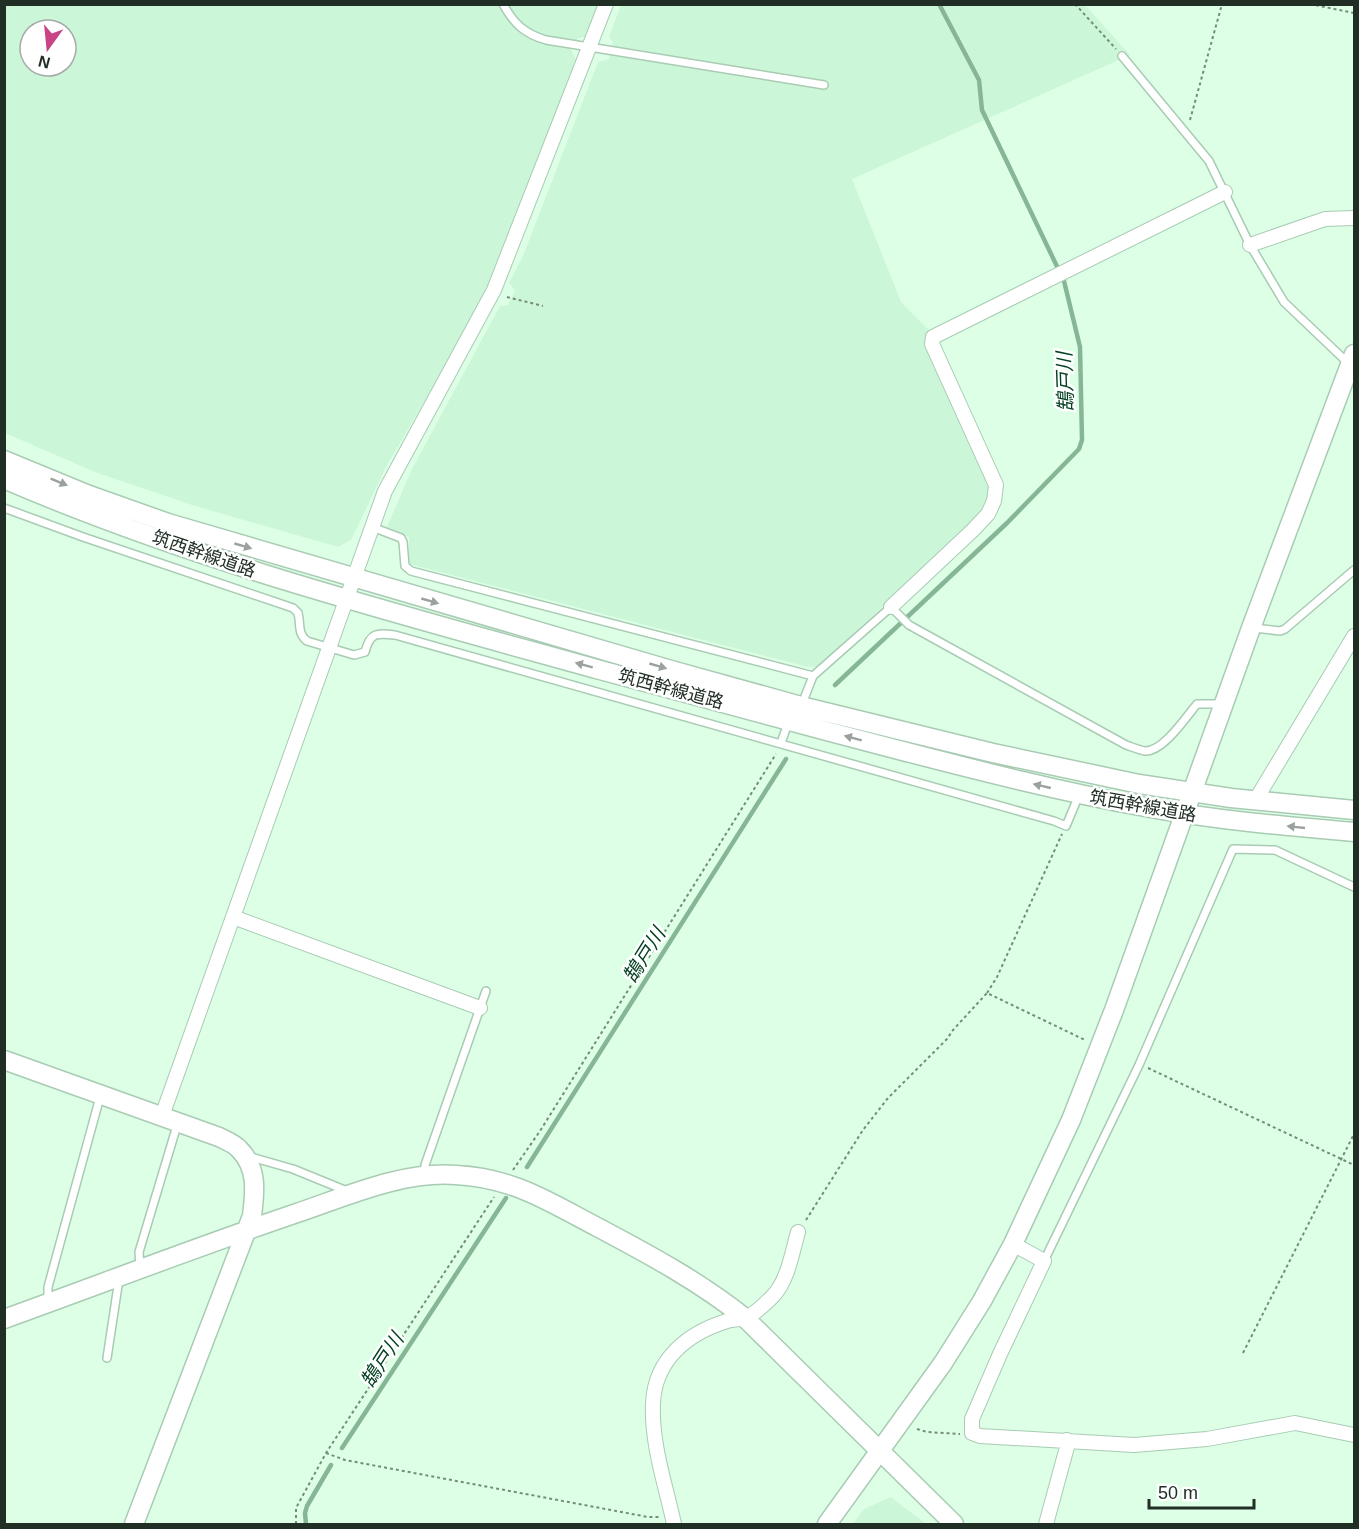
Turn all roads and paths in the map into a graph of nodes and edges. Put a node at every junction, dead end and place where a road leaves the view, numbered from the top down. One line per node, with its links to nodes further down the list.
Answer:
1 (503, 4): 7 (lane)
2 (606, 4): 7 (street)
3 (1075, 4): 8 (path)
4 (1222, 4): 10 (path)
5 (1310, 4): 6 (path)
6 (1354, 13)
7 (589, 48): 9 (lane); 14 (street)
8 (1122, 56): 10 (lane)
9 (824, 85)
10 (1187, 132): 11 (lane)
11 (1225, 192): 13 (lane); 24 (street)
12 (1354, 218): 13 (street)
13 (1250, 245): 16 (lane)
14 (494, 290): 15 (path); 20 (street)
15 (543, 306)
16 (1353, 362): 25 (street)
17 (4, 460): 22 (street, 筑西幹線道路, one-way to 22)
18 (4, 479): 23 (street, 筑西幹線道路)
19 (4, 508): 27 (lane)
20 (371, 527): 22 (street); 28 (lane)
21 (1354, 570): 25 (lane)
22 (353, 578): 23 (street); 30 (street, 筑西幹線道路, one-way to 30)
23 (345, 599): 27 (street); 31 (street, 筑西幹線道路, one-way to 23)
24 (891, 608): 28 (lane); 29 (lane)
25 (1251, 628): 29 (street)
26 (1354, 636): 35 (street)
27 (329, 648): 32 (lane); 41 (street)
28 (813, 676): 30 (lane)
29 (1224, 704): 33 (street)
30 (801, 706): 33 (street, 筑西幹線道路)
31 (788, 722): 32 (lane); 34 (street, 筑西幹線道路, one-way to 31)
32 (781, 743): 38 (lane); 55 (path)
33 (1192, 792): 35 (street, 筑西幹線道路); 37 (street)
34 (1079, 795): 37 (street, 筑西幹線道路); 38 (lane)
35 (1255, 801): 36 (street, 筑西幹線道路)
36 (1354, 810)
37 (1184, 814): 39 (street, 筑西幹線道路, one-way to 37); 45 (street)
38 (1066, 826): 43 (path)
39 (1354, 832)
40 (1354, 887): 47 (lane)
41 (233, 917): 44 (street); 49 (street)
42 (486, 991): 44 (lane)
43 (987, 993): 45 (path); 58 (path)
44 (480, 1008): 54 (lane)
45 (1100, 1047): 59 (street)
46 (4, 1060): 48 (street)
47 (1139, 1065): 52 (path); 60 (lane)
48 (101, 1095): 49 (street); 63 (lane)
49 (170, 1119): 51 (street); 61 (lane)
50 (1354, 1134): 52 (path)
51 (242, 1154): 56 (lane); 57 (street)
52 (1343, 1160): 53 (path); 66 (path)
53 (1354, 1165)
54 (424, 1175): 55 (street); 56 (street)
55 (504, 1182): 64 (street); 73 (path)
56 (352, 1194): 57 (street)
57 (245, 1231): 61 (street); 75 (street)
58 (798, 1232): 64 (street)
59 (1013, 1244): 60 (street); 72 (street)
60 (1044, 1261): 69 (street)
61 (141, 1270): 62 (street)
62 (119, 1277): 63 (street); 67 (lane)
63 (49, 1303): 65 (street)
64 (745, 1318): 72 (street); 74 (street)
65 (4, 1319)
66 (1243, 1353)
67 (107, 1358)
68 (917, 1429): 69 (path)
69 (972, 1433): 71 (street)
70 (1354, 1435): 71 (street)
71 (1067, 1440): 79 (street)
72 (880, 1451): 77 (street); 78 (street)
73 (326, 1453): 74 (path); 76 (path)
74 (673, 1520)
75 (134, 1524)
76 (296, 1524)
77 (827, 1524)
78 (954, 1524)
79 (1046, 1524)

